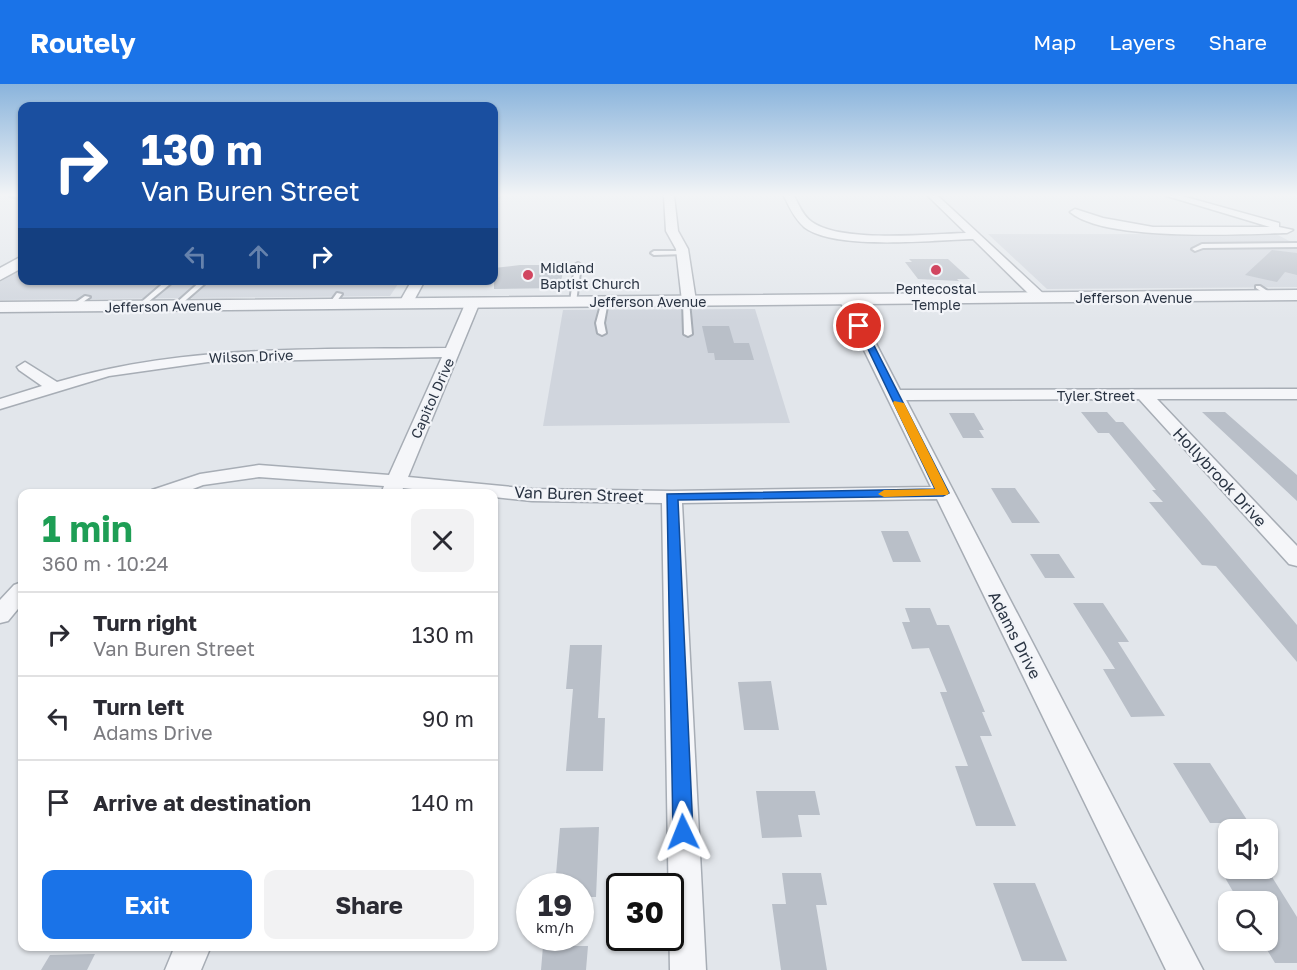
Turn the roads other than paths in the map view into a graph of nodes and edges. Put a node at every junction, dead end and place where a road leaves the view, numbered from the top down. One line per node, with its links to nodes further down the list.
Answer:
1 (675, 237): 8 (street)
2 (873, 237): 3 (street)
3 (956, 237)
4 (977, 237): 16 (street)
5 (1297, 246): 6 (lane)
6 (1195, 249)
7 (654, 253): 8 (lane)
8 (683, 253): 18 (street)
9 (18, 264): 11 (street)
10 (579, 266): 19 (lane)
11 (0, 275)
12 (166, 285): 24 (lane)
13 (200, 285): 23 (lane)
14 (416, 285): 21 (street)
15 (1297, 295): 16 (street, Jefferson Avenue)
16 (1040, 297): 17 (street, Jefferson Avenue)
17 (846, 299): 18 (street, Jefferson Avenue); 33 (street, Adams Drive)
18 (688, 301): 20 (street, Jefferson Avenue); 27 (lane)
19 (573, 302): 20 (street, Jefferson Avenue); 22 (street, Jefferson Avenue)
20 (606, 302): 26 (lane)
21 (406, 303): 22 (street, Jefferson Avenue); 23 (street, Jefferson Avenue)
22 (473, 303): 28 (street, Capitol Drive)
23 (177, 305): 24 (street, Jefferson Avenue)
24 (140, 306): 25 (street, Jefferson Avenue)
25 (0, 307)
26 (602, 333)
27 (688, 334)
28 (452, 352): 30 (street, Wilson Drive); 35 (street, Capitol Drive)
29 (25, 367): 30 (street)
30 (54, 387): 34 (street, Wilson Drive)
31 (1143, 394): 32 (street, Tyler Street); 33 (street, Tyler Street); 41 (street, Hollybrook Drive)
32 (1297, 394)
33 (895, 396): 39 (street, Adams Drive)
34 (0, 404)
35 (393, 487): 36 (street, Van Buren Street); 37 (street, Van Buren Street)
36 (174, 489)
37 (428, 489)
38 (498, 493): 40 (street, Van Buren Street)
39 (943, 493): 40 (street, Van Buren Street); 47 (street, Adams Drive)
40 (672, 496): 46 (street)
41 (1297, 559)
42 (18, 595): 43 (street)
43 (0, 615)
44 (192, 951): 45 (street)
45 (183, 970)
46 (688, 970)
47 (1185, 970)

